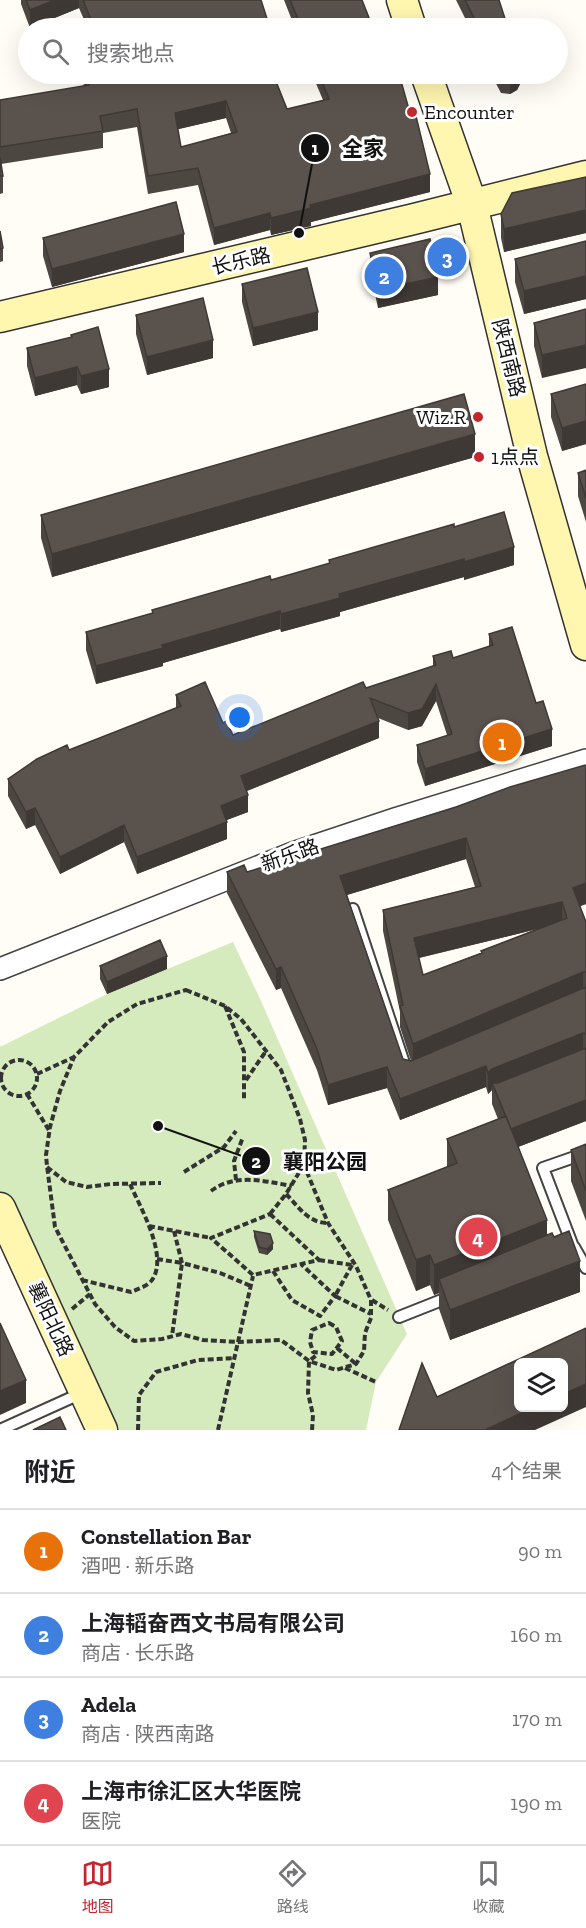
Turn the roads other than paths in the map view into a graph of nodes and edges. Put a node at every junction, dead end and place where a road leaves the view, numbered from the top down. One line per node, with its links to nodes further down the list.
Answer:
1 (402, 0): 2 (street)
2 (408, 18)
3 (430, 84): 5 (street, 陕西南路)
4 (586, 176): 5 (street, 长乐路)
5 (472, 205): 6 (street, 长乐路); 7 (street, 陕西南路)
6 (0, 318)
7 (586, 645)
8 (586, 760): 10 (street, 新乐路)
9 (353, 909): 11 (lane)
10 (0, 969)
11 (419, 1070)
12 (586, 1153): 14 (lane)
13 (0, 1208): 19 (street, 襄阳北路)
14 (574, 1247): 15 (lane); 16 (lane)
15 (551, 1256)
16 (586, 1268)
17 (462, 1292): 18 (lane)
18 (399, 1317)
19 (84, 1392): 20 (street, 襄阳北路); 21 (lane)
20 (99, 1429)
21 (0, 1430)

